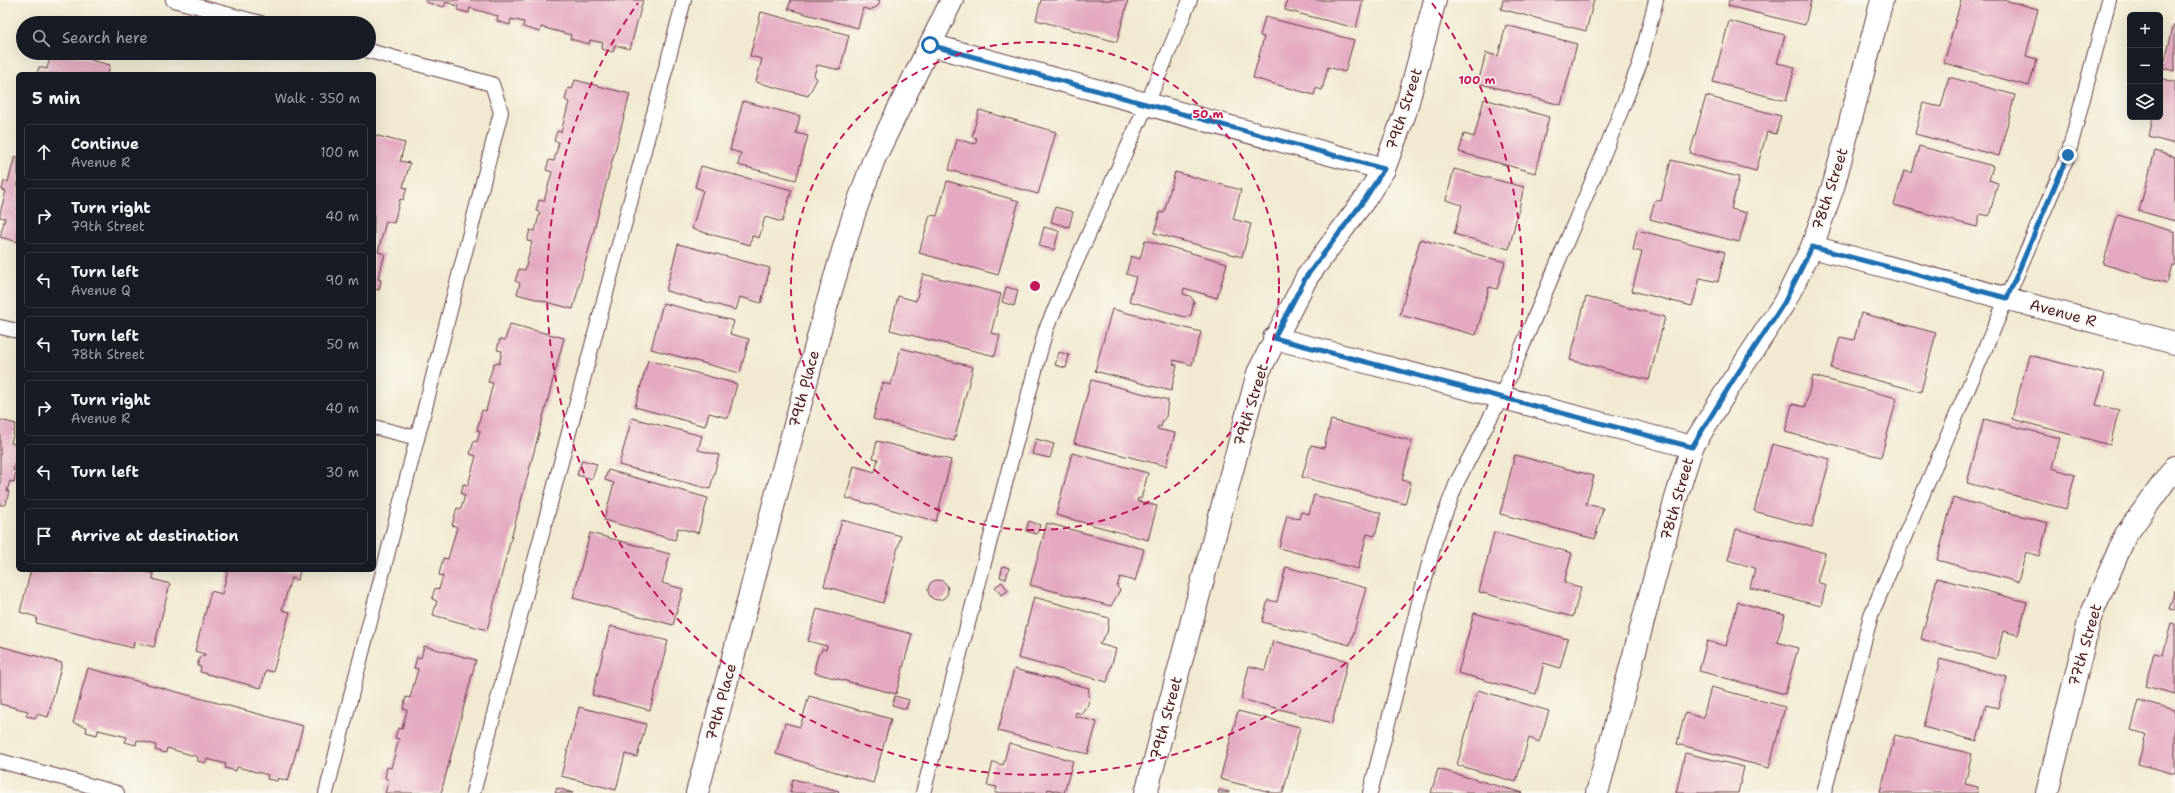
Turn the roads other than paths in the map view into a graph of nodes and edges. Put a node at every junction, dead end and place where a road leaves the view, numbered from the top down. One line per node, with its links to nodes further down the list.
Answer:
1 (173, 0): 9 (lane)
2 (684, 0): 28 (lane)
3 (952, 0): 10 (street, 79th Place)
4 (1190, 0): 12 (lane)
5 (1435, 0): 13 (street, 79th Street)
6 (1656, 0): 20 (lane)
7 (1882, 0): 14 (street, 78th Street)
8 (2109, 0): 15 (lane)
9 (234, 16)
10 (930, 45): 12 (street); 29 (street, 79th Place)
11 (376, 53): 22 (lane)
12 (1147, 104): 13 (street); 30 (lane)
13 (1384, 169): 18 (street, 79th Street)
14 (1812, 247): 15 (street, Avenue R); 23 (street, 78th Street)
15 (2007, 298): 19 (street, Avenue R); 34 (lane)
16 (0, 327): 17 (lane)
17 (16, 331)
18 (1274, 338): 20 (street); 31 (street, 79th Street)
19 (2175, 342)
20 (1501, 397): 23 (street); 32 (lane)
21 (376, 428): 22 (lane)
22 (417, 438): 27 (lane)
23 (1692, 447): 33 (street, 78th Street)
24 (2175, 467): 35 (street, 77th Street)
25 (0, 762): 26 (lane)
26 (117, 793)
27 (326, 793)
28 (473, 793)
29 (697, 793)
30 (923, 793)
31 (1146, 793)
32 (1370, 793)
33 (1597, 793)
34 (1824, 793)
35 (2047, 793)

